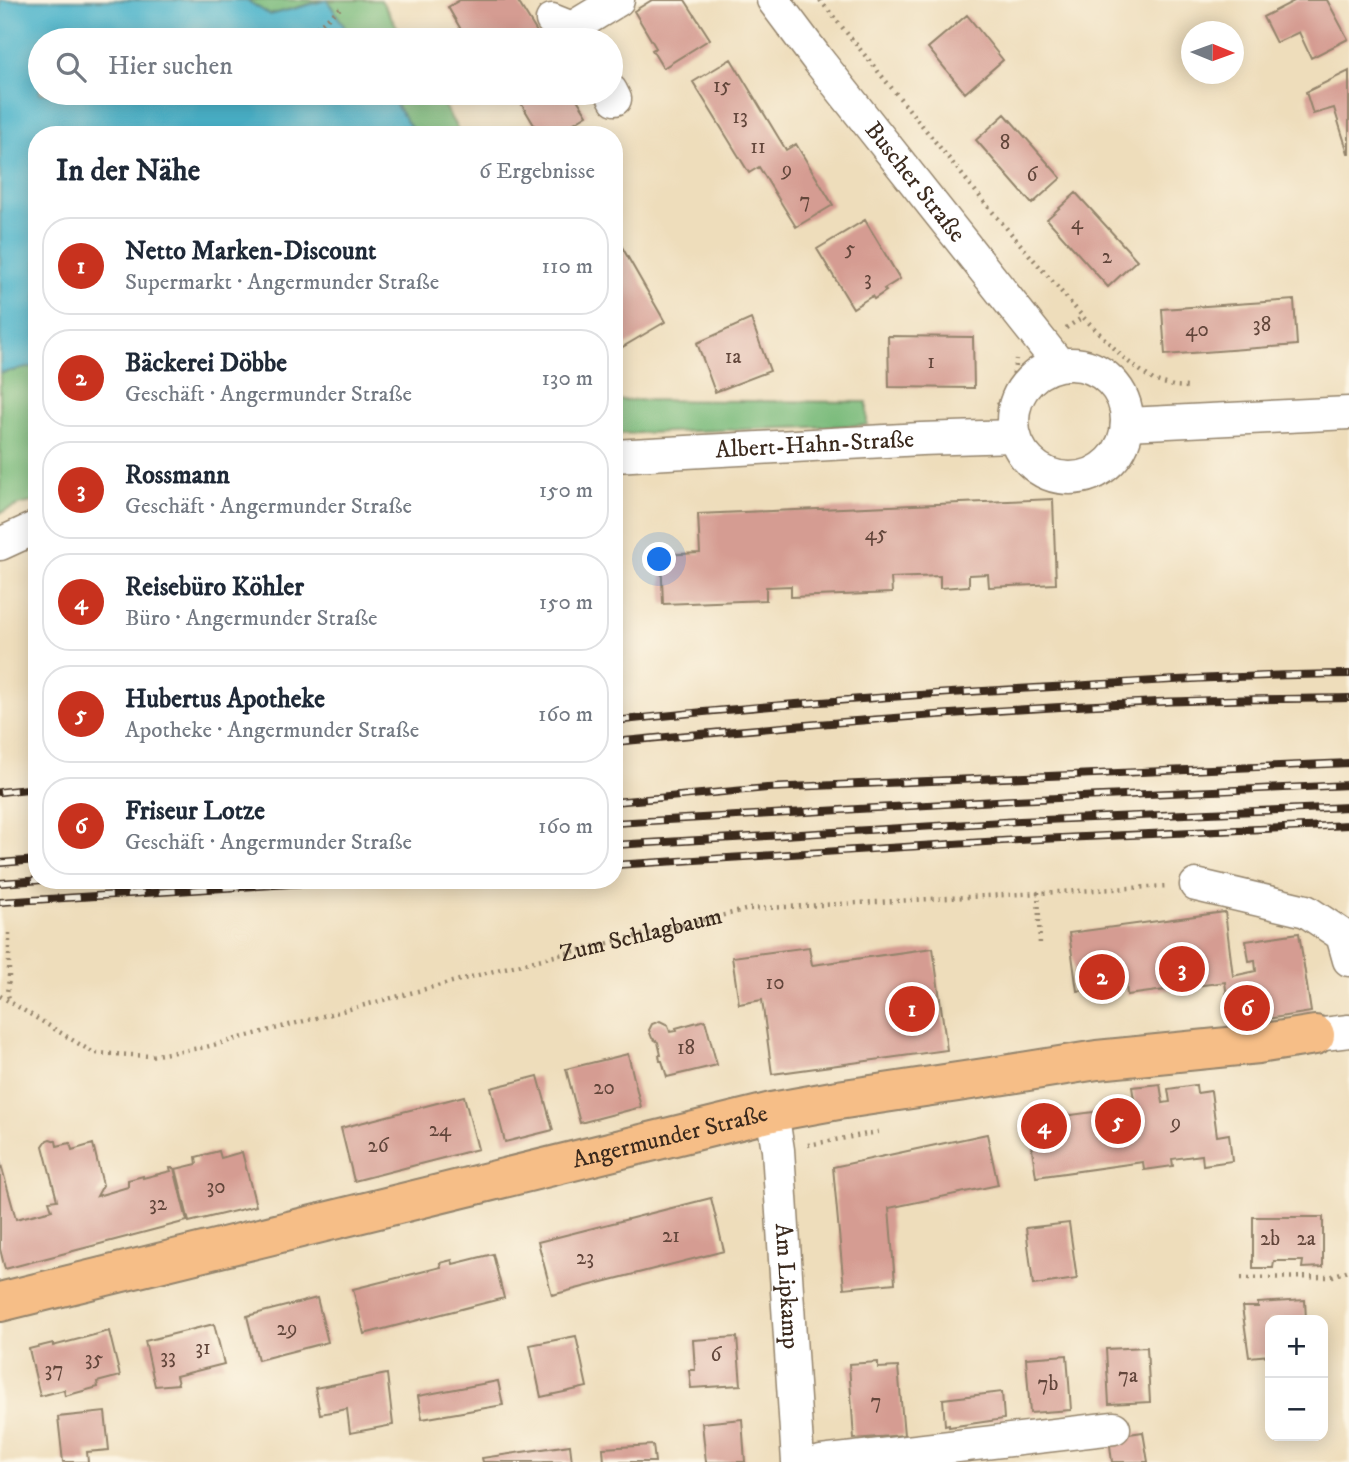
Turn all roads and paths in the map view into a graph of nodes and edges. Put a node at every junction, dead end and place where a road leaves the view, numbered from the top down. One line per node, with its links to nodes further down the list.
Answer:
1 (773, 0): 9 (street, Buscher Straße)
2 (820, 0): 10 (path)
3 (614, 2): 5 (street); 7 (street)
4 (343, 6): 6 (path)
5 (552, 20)
6 (315, 28)
7 (604, 28)
8 (1017, 358): 11 (path)
9 (1059, 364): 13 (street); 14 (street)
10 (1199, 388)
11 (998, 406)
12 (1349, 413): 13 (street)
13 (1133, 424): 14 (street); 16 (path)
14 (1014, 436): 15 (street, Albert-Hahn-Straße)
15 (623, 456)
16 (1016, 467)
17 (28, 531): 18 (street)
18 (0, 544)
19 (1196, 884): 20 (path, Zum Schlagbaum); 23 (street)
20 (1038, 892): 22 (path); 25 (path, Zum Schlagbaum)
21 (9, 933): 25 (path)
22 (1040, 945)
23 (1349, 960)
24 (0, 996): 25 (path, Zum Schlagbaum)
25 (10, 1002)
26 (1332, 1033): 27 (main road, Angermunder Straße)
27 (772, 1112): 30 (main road, Angermunder Straße); 32 (street, Am Lipkamp)
28 (1349, 1270): 29 (path)
29 (1241, 1278)
30 (0, 1302)
31 (1114, 1428): 33 (street)
32 (799, 1462)
33 (821, 1462)

